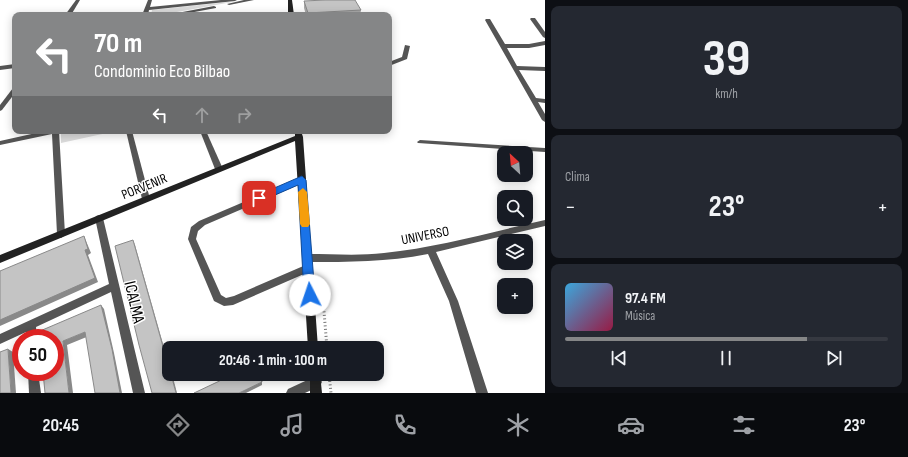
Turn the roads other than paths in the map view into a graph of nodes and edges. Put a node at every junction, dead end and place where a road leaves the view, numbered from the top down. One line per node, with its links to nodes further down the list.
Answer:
1 (78, 0): 7 (street)
2 (150, 0): 6 (street)
3 (235, 0): 6 (street)
4 (252, 0): 9 (street)
5 (290, 0): 10 (street)
6 (147, 9): 8 (street)
7 (70, 12)
8 (146, 12)
9 (186, 12)
10 (291, 12)
11 (533, 19): 13 (street)
12 (488, 20): 16 (street)
13 (545, 36)
14 (545, 43): 16 (street)
15 (407, 46): 17 (street)
16 (502, 46): 20 (street)
17 (392, 63)
18 (12, 66): 19 (street)
19 (0, 68)
20 (515, 68): 21 (street); 23 (street)
21 (545, 69)
22 (12, 93): 25 (street)
23 (534, 100): 24 (street); 26 (street)
24 (545, 101)
25 (0, 109)
26 (545, 120)
27 (41, 134): 33 (street)
28 (55, 134): 40 (street)
29 (130, 134): 37 (street)
30 (204, 134): 35 (street)
31 (299, 134): 35 (street, PORVENIR); 36 (street)
32 (420, 142): 34 (lane)
33 (0, 143)
34 (545, 150)
35 (220, 169): 37 (street, PORVENIR)
36 (302, 180): 42 (street); 44 (street)
37 (146, 199): 38 (street, PORVENIR)
38 (99, 218): 40 (street, PORVENIR); 45 (street, ICALMA)
39 (545, 223): 41 (street, UNIVERSO)
40 (61, 234): 43 (street, PORVENIR)
41 (430, 249): 42 (street, UNIVERSO); 55 (street)
42 (308, 258): 44 (street)
43 (0, 259)
44 (308, 268): 49 (street)
45 (115, 286): 46 (street); 53 (street, ICALMA)
46 (31, 325): 47 (street); 48 (street)
47 (31, 329)
48 (0, 339)
49 (313, 341)
50 (34, 381): 52 (street)
51 (316, 383): 54 (street)
52 (35, 393)
53 (140, 393)
54 (292, 393)
55 (482, 393)

